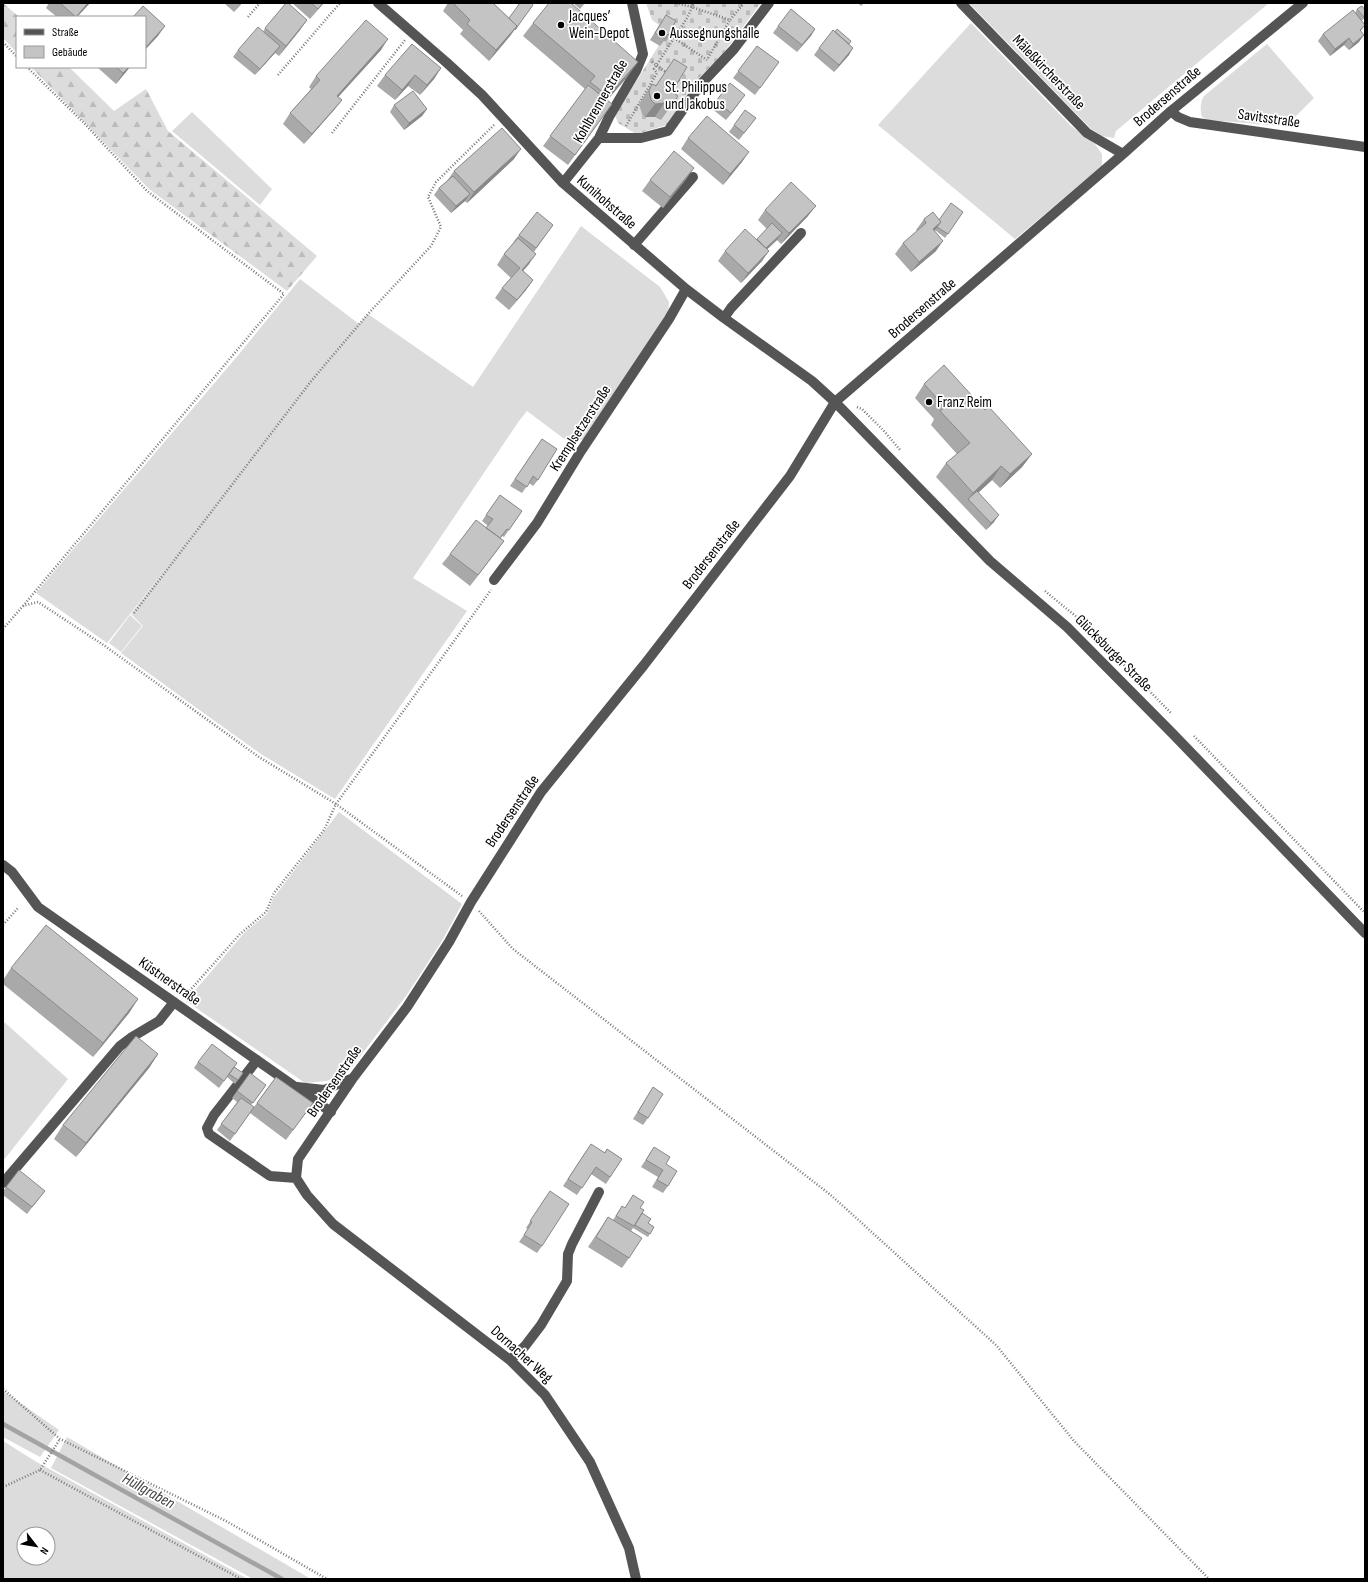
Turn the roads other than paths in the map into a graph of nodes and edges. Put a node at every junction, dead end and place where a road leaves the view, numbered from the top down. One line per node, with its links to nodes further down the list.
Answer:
1 (378, 3): 11 (street, Kunihohstraße)
2 (632, 3): 7 (street, Kohlbrennerstraße)
3 (769, 3): 7 (street)
4 (961, 3): 9 (street, Mäleßkircherstraße)
5 (1303, 3): 6 (street, Brodersenstraße)
6 (1171, 111): 8 (street, Savitsstraße); 9 (street, Brodersenstraße)
7 (599, 138): 11 (street, Kohlbrennerstraße)
8 (1365, 147)
9 (1123, 154): 16 (street, Brodersenstraße)
10 (693, 177): 13 (street)
11 (563, 183): 13 (street, Kunihohstraße)
12 (801, 232): 15 (street)
13 (634, 245): 14 (street, Kunihohstraße)
14 (686, 289): 15 (street, Kunihohstraße); 17 (street, Kremplsetzerstraße)
15 (724, 318): 16 (street, Kunihohstraße)
16 (835, 402): 19 (street, Glücksburger Straße); 22 (street, Brodersenstraße)
17 (494, 580)
18 (3, 865): 20 (street, Küstnerstraße)
19 (1365, 933)
20 (174, 1002): 21 (street, Küstnerstraße); 26 (street)
21 (257, 1060): 23 (street, Küstnerstraße); 25 (street)
22 (353, 1078): 23 (street); 24 (street, Brodersenstraße)
23 (296, 1087): 24 (street, Küstnerstraße)
24 (331, 1112): 25 (street, Brodersenstraße)
25 (296, 1178): 28 (street, Dornacher Weg)
26 (3, 1182)
27 (599, 1192): 28 (street)
28 (510, 1360): 29 (street, Dornacher Weg)
29 (636, 1579)

